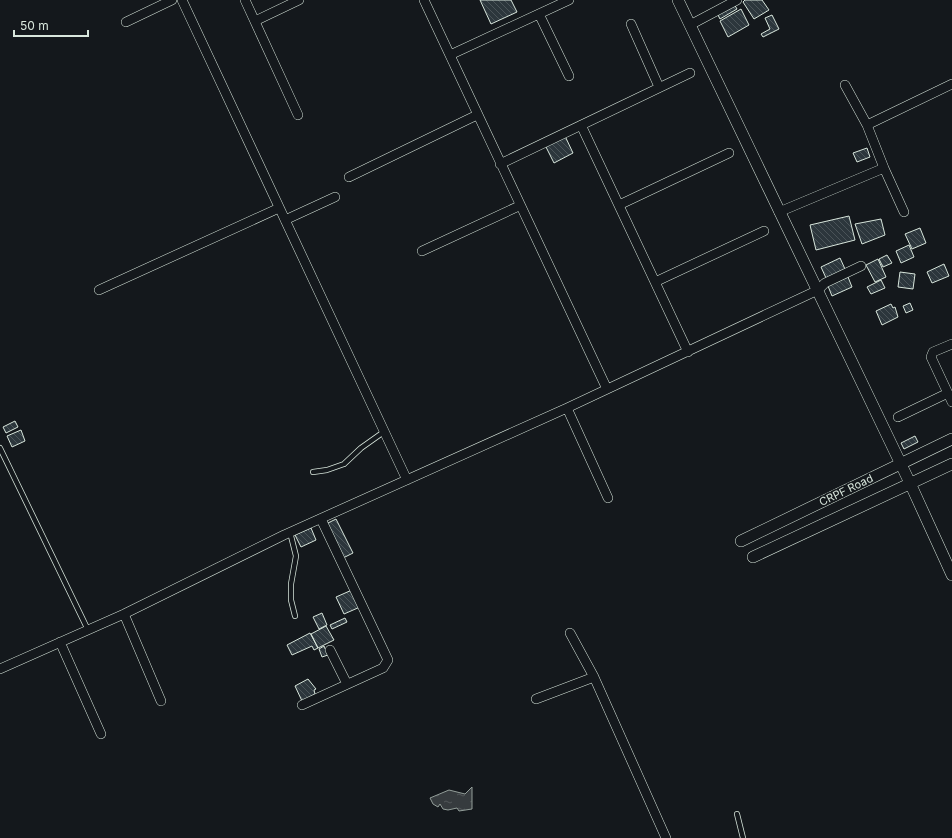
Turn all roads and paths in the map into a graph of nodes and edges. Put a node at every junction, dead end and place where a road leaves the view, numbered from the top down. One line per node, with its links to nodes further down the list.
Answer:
1 (172, 0): 11 (street)
2 (182, 0): 31 (street)
3 (245, 0): 10 (street)
4 (299, 0): 10 (street)
5 (424, 0): 14 (street)
6 (569, 0): 9 (street)
7 (678, 0): 13 (street)
8 (737, 0): 13 (street)
9 (539, 14): 14 (street); 16 (street)
10 (255, 21): 20 (street)
11 (126, 22)
12 (631, 24): 19 (street)
13 (690, 25): 32 (street)
14 (450, 55): 21 (street)
15 (690, 73): 19 (street)
16 (569, 76)
17 (952, 84): 23 (street)
18 (846, 85): 23 (street)
19 (659, 87): 22 (street)
20 (298, 115)
21 (477, 115): 25 (street); 27 (street)
22 (581, 125): 25 (street); 29 (street)
23 (867, 125): 26 (street)
24 (729, 153): 29 (street)
25 (500, 164): 30 (street)
26 (884, 168): 32 (street); 33 (street)
27 (349, 177)
28 (335, 197): 34 (street)
29 (619, 205): 38 (street)
30 (519, 206): 36 (street); 43 (street)
31 (279, 208): 34 (street); 39 (street)
32 (779, 212): 40 (street)
33 (904, 212)
34 (285, 220): 48 (street)
35 (764, 231): 38 (street)
36 (422, 250)
37 (861, 266): 40 (street)
38 (655, 282): 42 (street)
39 (99, 290)
40 (818, 290): 42 (street); 51 (street)
41 (952, 344): 44 (street)
42 (688, 352): 43 (street)
43 (607, 389): 46 (street)
44 (948, 393): 45 (street); 47 (street)
45 (952, 402)
46 (567, 408): 54 (street); 56 (street)
47 (898, 417)
48 (384, 431): 53 (lane); 54 (street)
49 (952, 439): 51 (street, CRPF Road)
50 (0, 448): 64 (lane)
51 (900, 464): 55 (street); 59 (street, CRPF Road)
52 (952, 464): 55 (street)
53 (313, 472)
54 (408, 480): 57 (street)
55 (910, 483): 60 (street); 61 (street)
56 (608, 498)
57 (321, 519): 58 (street); 70 (street)
58 (290, 532): 62 (street); 63 (lane)
59 (741, 541)
60 (753, 557)
61 (952, 575)
62 (124, 614): 64 (street); 72 (street)
63 (295, 616)
64 (88, 630): 66 (street)
65 (570, 633): 69 (street)
66 (60, 642): 68 (street); 74 (street)
67 (330, 650): 70 (street)
68 (0, 669)
69 (594, 677): 71 (street); 76 (street)
70 (347, 684): 73 (street)
71 (536, 699)
72 (161, 701)
73 (302, 705)
74 (101, 734)
75 (736, 814): 77 (lane)
76 (666, 838)
77 (743, 838)

